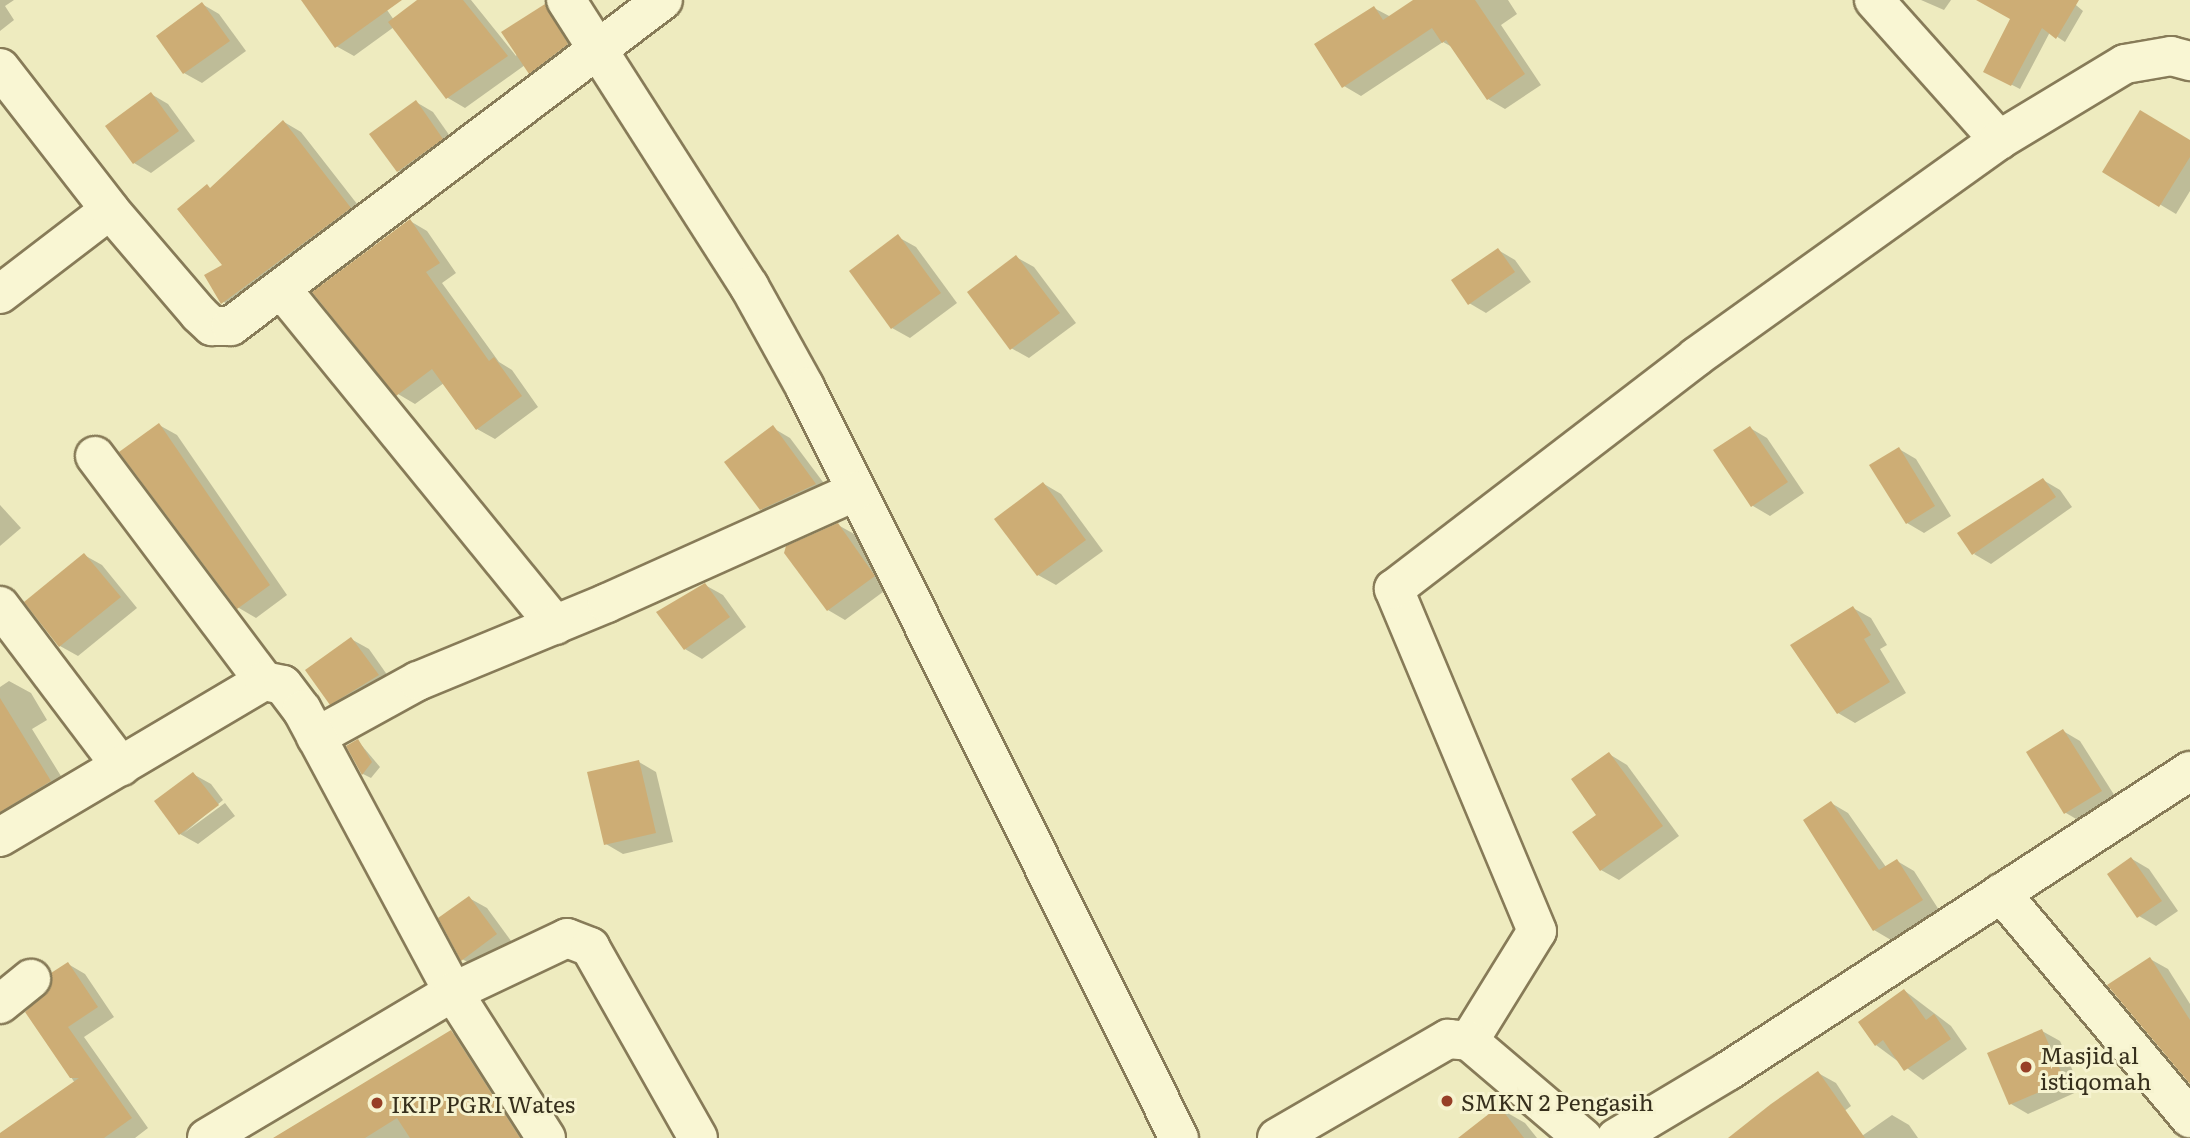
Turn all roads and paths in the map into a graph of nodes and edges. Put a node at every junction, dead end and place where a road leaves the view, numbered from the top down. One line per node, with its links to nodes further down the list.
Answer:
1 (566, 0): 4 (street)
2 (663, 0): 4 (street)
3 (1874, 0): 7 (street)
4 (598, 50): 9 (street); 12 (street)
5 (2190, 61): 7 (street)
6 (0, 68): 8 (street)
7 (1999, 140): 24 (street)
8 (110, 210): 9 (street); 10 (street)
9 (283, 291): 14 (street)
10 (0, 295)
11 (95, 456): 15 (street)
12 (856, 491): 14 (street); 29 (street)
13 (0, 606): 17 (street)
14 (555, 625): 16 (street)
15 (264, 681): 16 (street); 17 (street)
16 (316, 737): 22 (street)
17 (121, 766): 19 (street)
18 (2190, 771): 20 (street)
19 (0, 837)
20 (2001, 893): 25 (street); 32 (street)
21 (31, 979): 23 (street)
22 (453, 992): 26 (street); 27 (street); 28 (street)
23 (0, 1004)
24 (1469, 1041): 30 (street); 31 (street)
25 (2190, 1118)
26 (207, 1138)
27 (546, 1138)
28 (698, 1138)
29 (1179, 1138)
30 (1277, 1138)
31 (1583, 1138)
32 (1616, 1138)

